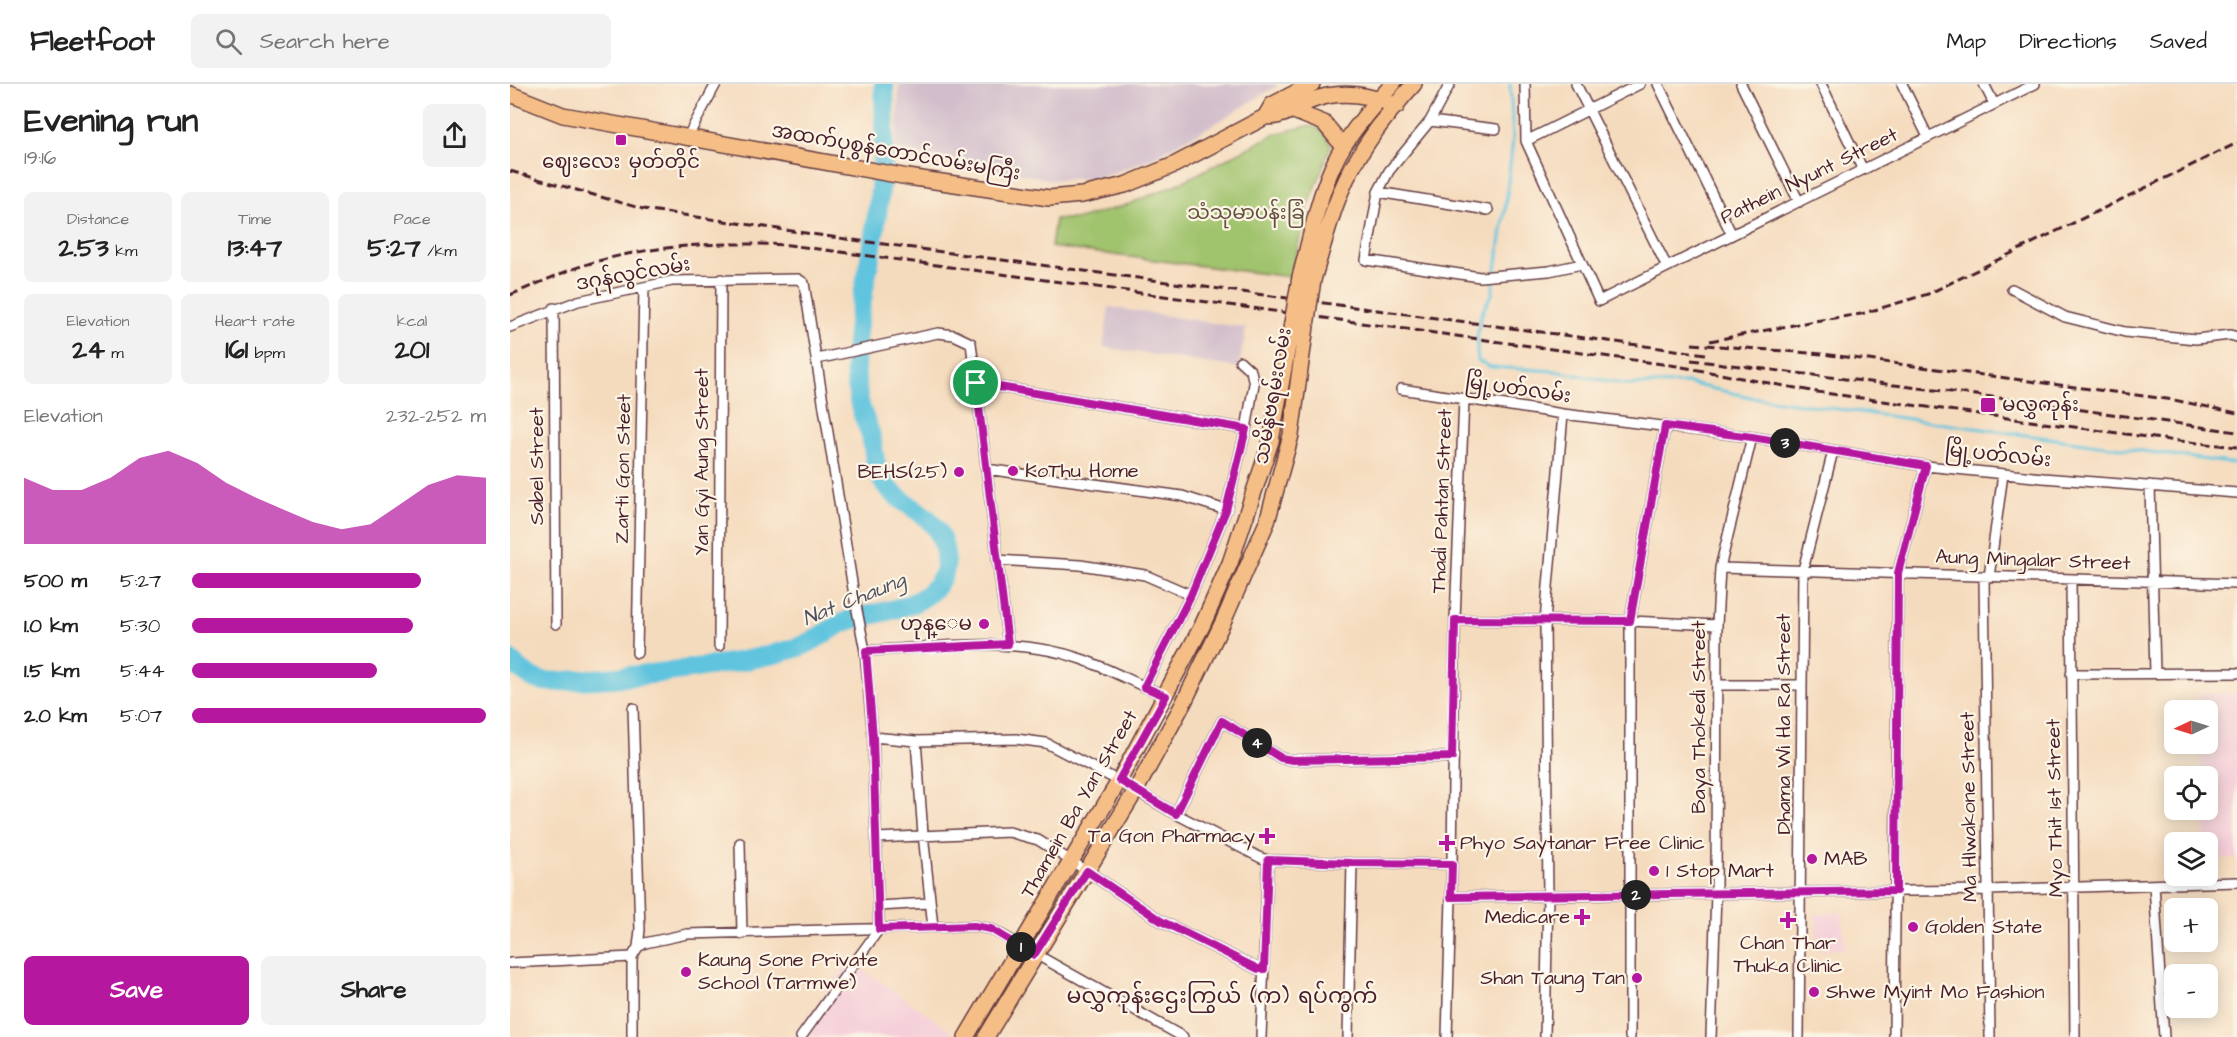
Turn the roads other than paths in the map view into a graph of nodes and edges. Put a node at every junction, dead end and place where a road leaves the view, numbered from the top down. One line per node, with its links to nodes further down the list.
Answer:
1 (716, 84): 23 (street)
2 (1312, 84): 19 (main road, အထက်ပုစွန်တောင်လမ်းမကြီး)
3 (1450, 84): 20 (street)
4 (1525, 84): 24 (street)
5 (1576, 84): 18 (street)
6 (1640, 84): 18 (street)
7 (1658, 84): 32 (street)
8 (1741, 84): 30 (street)
9 (1821, 84): 26 (street)
10 (1902, 84): 22 (street)
11 (1984, 84): 16 (street)
12 (2035, 84): 16 (street, Pathein Nyunt Street)
13 (1385, 88): 15 (main road, အထက်ပုစွန်တောင်လမ်းမကြီး); 17 (main road, အထက်ပုစွန်တောင်လမ်းမကြီး); 25 (main road)
14 (510, 94): 23 (main road, အထက်ပုစွန်တောင်လမ်းမကြီး)
15 (1406, 94): 29 (main road, သမိန်ဗရမ်းလမ်း)
16 (1994, 104): 22 (street, Pathein Nyunt Street)
17 (1291, 110): 19 (main road, အထက်ပုစွန်တောင်လမ်းမကြီး); 25 (main road)
18 (1589, 110): 24 (street); 34 (street)
19 (1265, 117): 23 (main road, အထက်ပုစွန်တောင်လမ်းမကြီး)
20 (1430, 121): 21 (street); 27 (street)
21 (1496, 129)
22 (1928, 137): 26 (street, Pathein Nyunt Street)
23 (687, 138)
24 (1526, 141): 33 (street)
25 (1343, 146): 28 (main road)
26 (1863, 170): 30 (street, Pathein Nyunt Street)
27 (1378, 192): 31 (street); 33 (street)
28 (1323, 194): 29 (main road); 36 (main road)
29 (1339, 198): 36 (main road, သမိန်ဗရမ်းလမ်း)
30 (1799, 202): 32 (street, Pathein Nyunt Street)
31 (1488, 210)
32 (1732, 235): 34 (street, Pathein Nyunt Street)
33 (1582, 264): 34 (street, Pathein Nyunt Street)
34 (1667, 267)
35 (721, 279): 37 (street, ဒဂုန်လွင်လမ်း); 43 (street, ဒဂုန်လွင်လမ်း); 74 (street, Yan Gyi Aung Street)
36 (1307, 279): 40 (main road, သမိန်ဗရမ်းလမ်း, bridge)
37 (644, 287): 39 (street, ဒဂုန်လွင်လမ်း); 76 (street, Zarti Gon Steet)
38 (2012, 289): 42 (street)
39 (555, 308): 41 (street, ဒဂုန်လွင်လမ်း); 71 (street, Sabel Street)
40 (1299, 325): 83 (main road, Thamein Ba Yan Street); 89 (main road, သမိန်ဗရမ်းလမ်း)
41 (510, 327)
42 (2237, 338)
43 (817, 359): 45 (street); 75 (street)
44 (1240, 362): 50 (street)
45 (976, 383): 50 (street); 54 (street)
46 (1401, 389): 47 (street, မြို့ပတ်လမ်း)
47 (1464, 399): 48 (street, မြို့ပတ်လမ်း); 68 (street, Thadi Pahtan Street)
48 (1563, 414): 49 (street, မြို့ပတ်လမ်း); 69 (street)
49 (1665, 426): 51 (street, မြို့ပတ်လမ်း); 70 (street)
50 (1246, 429): 58 (street)
51 (1752, 437): 52 (street, မြို့ပတ်လမ်း); 60 (street, Baya Thokedi Street)
52 (1833, 451): 53 (street, မြို့ပတ်လမ်း); 61 (street, Dhama Wi Ha Ra Street)
53 (1926, 466): 55 (street, မြို့ပတ်လမ်း); 62 (street)
54 (986, 469): 58 (street); 59 (street)
55 (2003, 474): 56 (street, မြို့ပတ်လမ်း); 63 (street, Ma Hlwakone Street)
56 (2150, 486): 57 (street, မြို့ပတ်လမ်း); 65 (street)
57 (2237, 493)
58 (1226, 510): 67 (street)
59 (997, 560): 67 (street); 73 (street)
60 (1720, 568): 61 (street, Aung Mingalar Street); 72 (street, Baya Thokedi Street)
61 (1803, 570): 62 (street, Aung Mingalar Street); 81 (street, Dhama Wi Ha Ra Street)
62 (1898, 573): 63 (street, Aung Mingalar Street); 103 (street)
63 (1986, 577): 64 (street, Aung Mingalar Street); 102 (street, Ma Hlwakone Street)
64 (2071, 579): 65 (street, Aung Mingalar Street); 79 (street, Myo Thit 1st Street)
65 (2152, 582): 66 (street, Aung Mingalar Street); 77 (street)
66 (2237, 584)
67 (1191, 595): 82 (street)
68 (1455, 620): 69 (street); 87 (street, Thadi Pahtan Street)
69 (1545, 621): 70 (street); 107 (street)
70 (1630, 621): 72 (street); 106 (street)
71 (556, 624)
72 (1717, 625): 80 (street, Baya Thokedi Street)
73 (1008, 644): 75 (street); 82 (street)
74 (719, 646)
75 (866, 651): 85 (street)
76 (637, 653)
77 (2155, 673): 78 (street); 79 (street)
78 (2237, 673)
79 (2071, 674): 101 (street, Myo Thit 1st Street)
80 (1718, 685): 81 (street); 105 (street, Baya Thokedi Street)
81 (1802, 685): 104 (street, Dhama Wi Ha Ra Street)
82 (1144, 687): 83 (street)
83 (1166, 696): 88 (main road, Thamein Ba Yan Street)
84 (633, 708): 114 (street)
85 (873, 737): 86 (street); 92 (street)
86 (916, 741): 88 (street); 91 (street)
87 (1452, 757): 90 (street); 97 (street, Thadi Pahtan Street)
88 (1119, 780): 89 (street); 95 (main road, Thamein Ba Yan Street)
89 (1136, 790): 90 (street); 98 (main road, သမိန်ဗရမ်းလမ်း)
90 (1176, 814): 94 (street)
91 (923, 834): 92 (street); 95 (street); 109 (street)
92 (876, 838): 110 (street)
93 (740, 843): 113 (street)
94 (1268, 860): 96 (street); 119 (street)
95 (1071, 861): 98 (street); 115 (main road, Thamein Ba Yan Street)
96 (1352, 863): 97 (street); 126 (street)
97 (1452, 864): 108 (street, Thadi Pahtan Street)
98 (1087, 871): 116 (main road, သမိန်ဗရမ်းလမ်း); 119 (street)
99 (2237, 882): 100 (street)
100 (2154, 885): 101 (street); 135 (street)
101 (2074, 887): 102 (street); 134 (street, Myo Thit 1st Street)
102 (1988, 890): 103 (street); 133 (street, Ma Hlwakone Street)
103 (1896, 891): 104 (street); 132 (street)
104 (1801, 892): 105 (street); 131 (street, Dhama Wi Ha Ra Street)
105 (1716, 894): 106 (street); 130 (street, Baya Thokedi Street)
106 (1631, 895): 107 (street); 129 (street)
107 (1548, 896): 108 (street); 128 (street)
108 (1451, 897): 127 (street, Thadi Pahtan Street)
109 (929, 903): 110 (street); 111 (street)
110 (879, 906): 112 (street)
111 (933, 927): 112 (street); 115 (street)
112 (879, 929): 113 (street); 124 (street)
113 (742, 934): 114 (street)
114 (638, 947): 117 (street)
115 (1020, 947): 116 (street); 120 (main road, Thamein Ba Yan Street)
116 (1034, 955): 121 (main road, သမိန်ဗရမ်းလမ်း); 122 (street)
117 (632, 957): 118 (street); 123 (street)
118 (510, 963)
119 (1264, 969): 125 (street)
120 (969, 1030): 121 (street)
121 (990, 1036)
122 (1179, 1036)
123 (632, 1037)
124 (801, 1037)
125 (1261, 1037)
126 (1348, 1037)
127 (1447, 1037)
128 (1545, 1037)
129 (1630, 1037)
130 (1711, 1037)
131 (1799, 1037)
132 (1894, 1037)
133 (1990, 1037)
134 (2075, 1037)
135 (2164, 1037)

